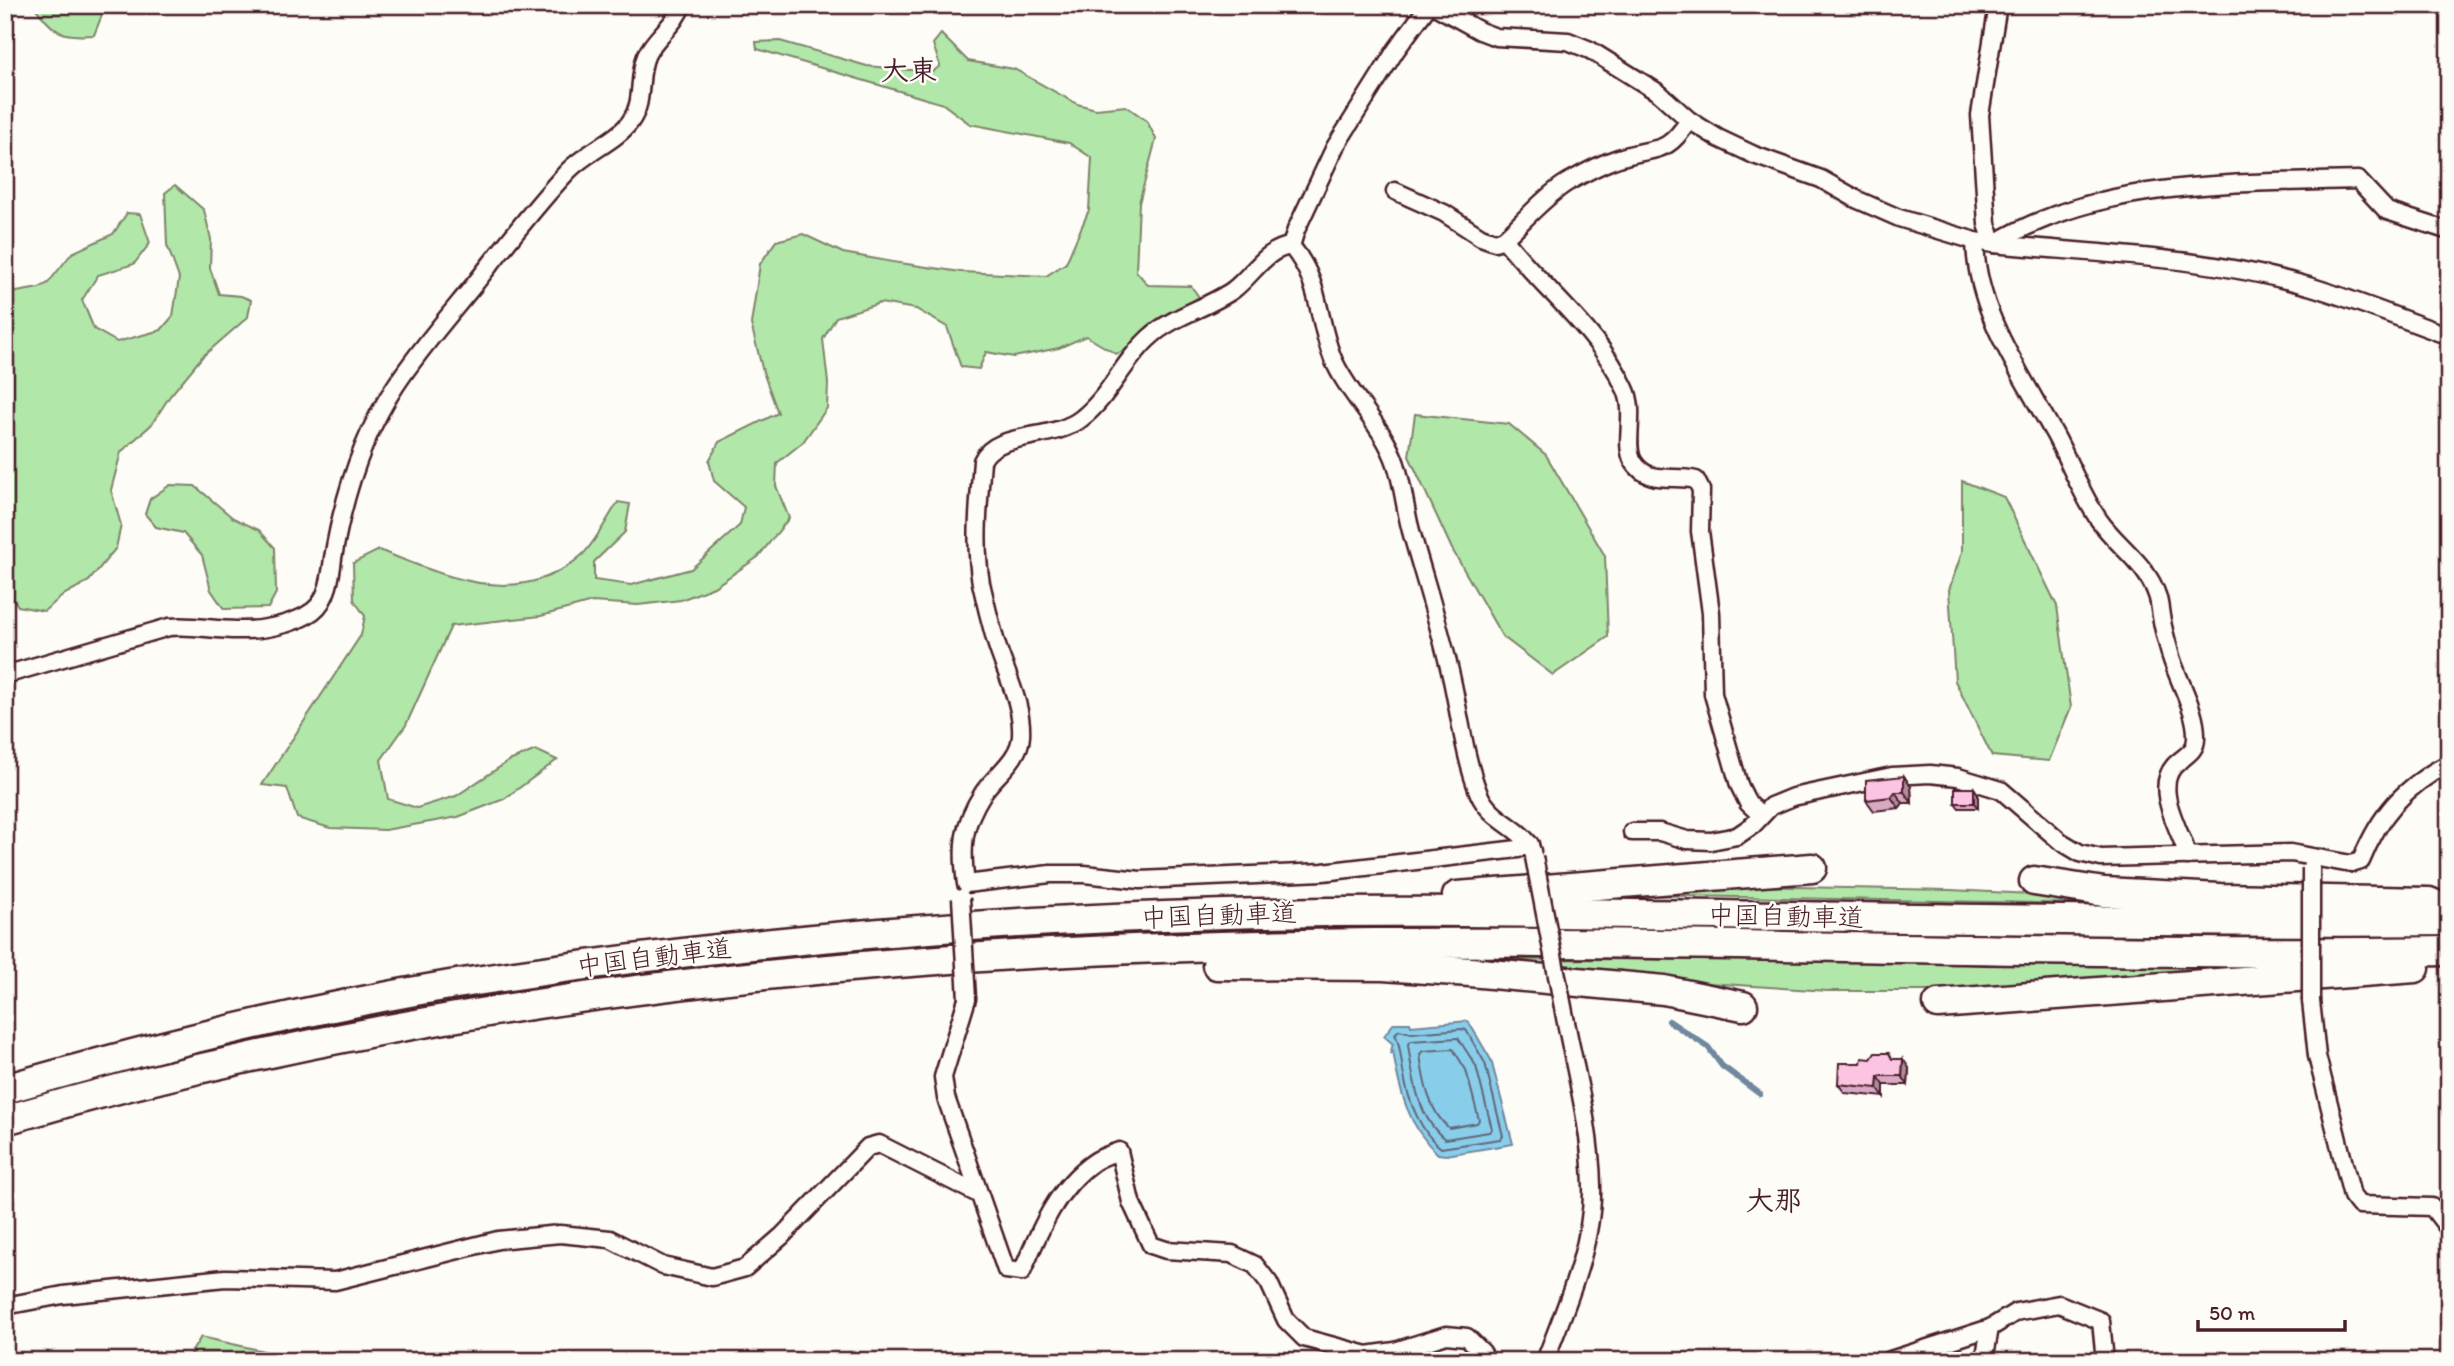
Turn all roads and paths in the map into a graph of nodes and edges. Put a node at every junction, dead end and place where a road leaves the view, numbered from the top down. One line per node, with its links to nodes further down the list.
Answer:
1 (682, 5): 12 (street)
2 (1431, 5): 4 (street); 10 (street)
3 (1998, 5): 9 (street)
4 (1689, 120): 7 (street); 8 (street)
5 (1395, 191): 7 (street)
6 (2449, 231): 9 (street)
7 (1504, 239): 14 (street)
8 (1975, 241): 9 (street); 17 (street)
9 (1994, 244): 11 (street)
10 (1291, 246): 16 (street); 21 (street)
11 (2449, 336)
12 (5, 675)
13 (2449, 763): 18 (street)
14 (1761, 816): 15 (street); 17 (street)
15 (1632, 832)
16 (1532, 850): 21 (street); 38 (street, bridge)
17 (2188, 856): 18 (street)
18 (2312, 862): 33 (street, bridge)
19 (1812, 867): 23 (highway)
20 (2034, 881): 22 (highway)
21 (964, 891): 32 (street, bridge)
22 (2449, 911)
23 (1227, 914): 24 (highway, 中国自動車道); 30 (highway, 中国自動車道)
24 (2449, 921)
25 (1118, 950): 26 (highway, 中国自動車道); 29 (highway); 31 (highway, 中国自動車道)
26 (2449, 951)
27 (2449, 966): 28 (highway)
28 (1938, 1004)
29 (1743, 1006)
30 (5, 1089)
31 (5, 1120)
32 (978, 1194): 34 (street); 37 (street)
33 (2449, 1229)
34 (5, 1306)
35 (1990, 1328): 36 (street); 39 (street); 40 (street)
36 (2104, 1352)
37 (1483, 1361)
38 (1545, 1361)
39 (1887, 1361)
40 (1984, 1361)

